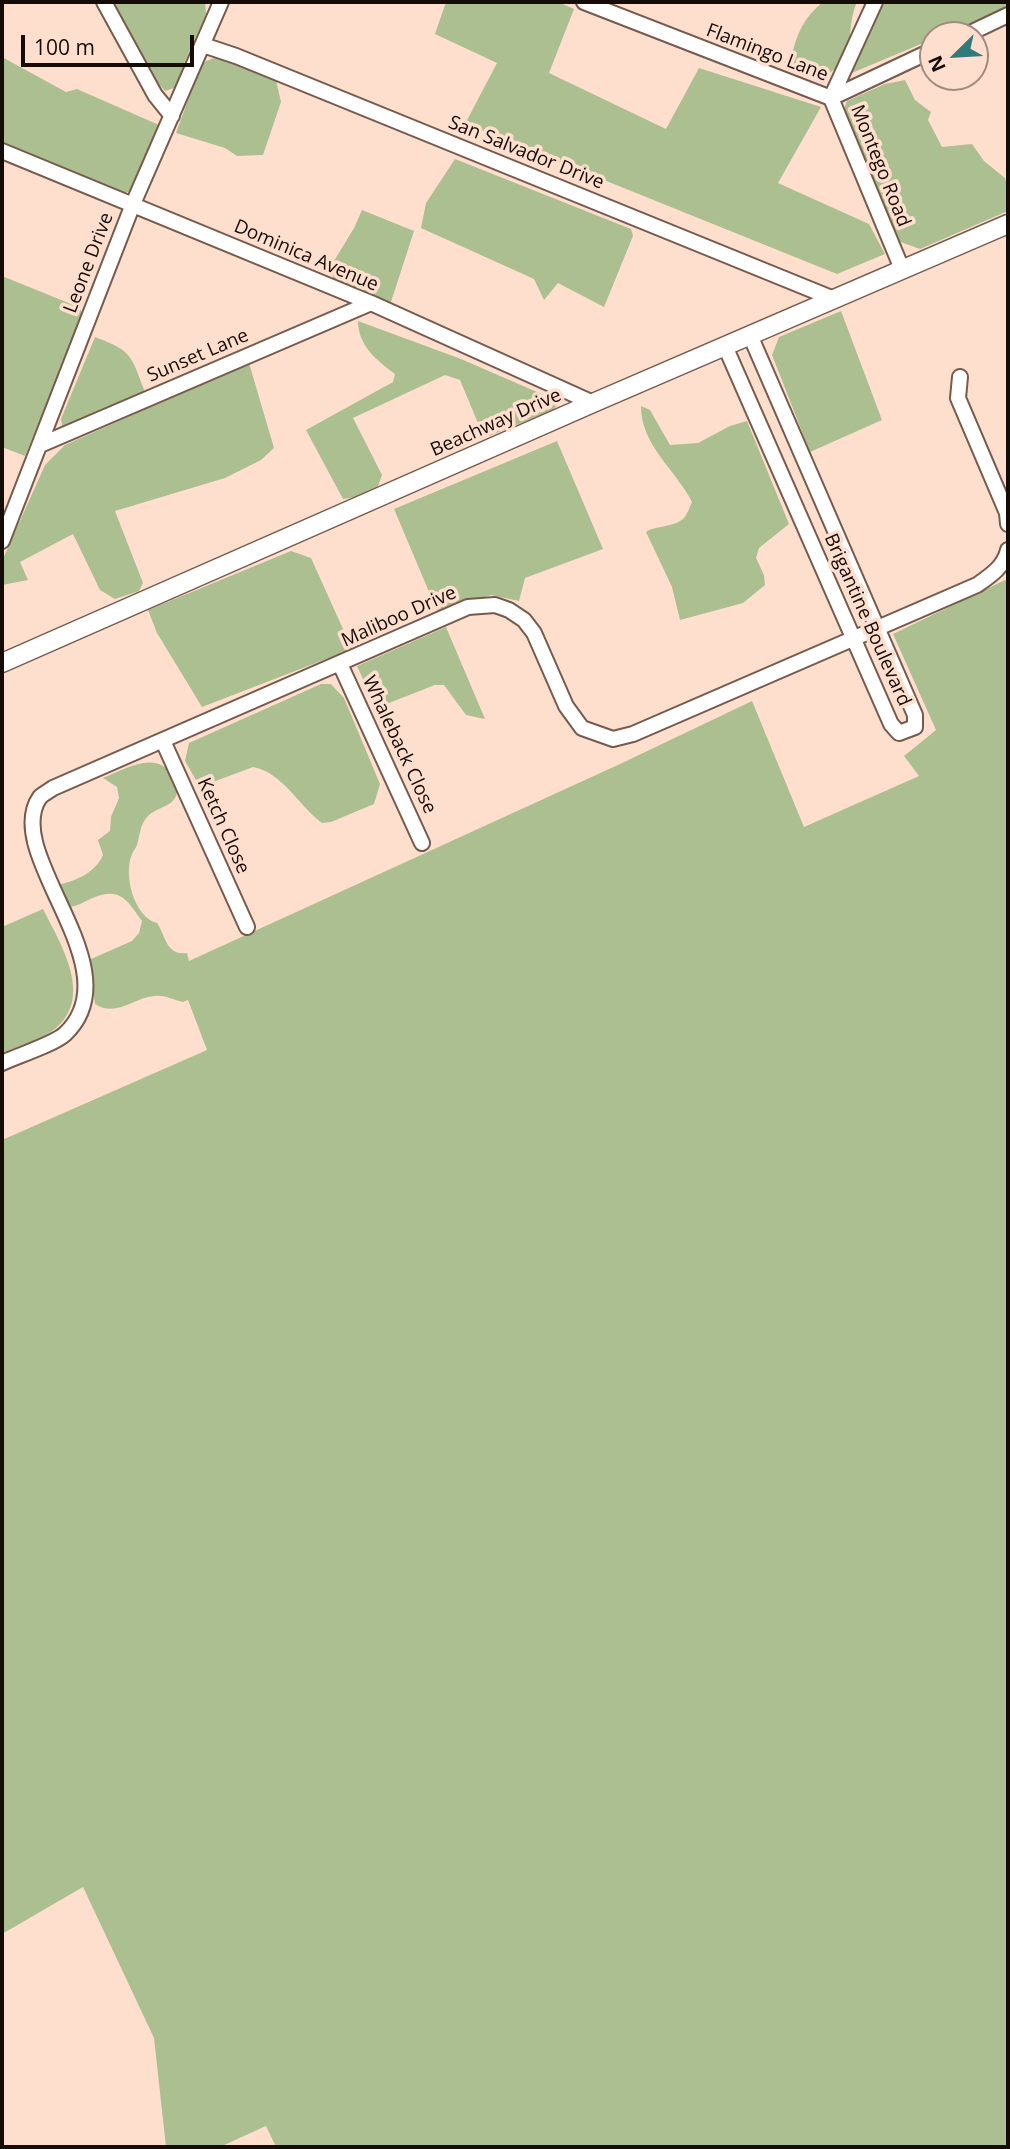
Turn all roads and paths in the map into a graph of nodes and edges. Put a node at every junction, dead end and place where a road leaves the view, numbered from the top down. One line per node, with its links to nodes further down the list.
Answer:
1 (95, 2): 2 (street)
2 (104, 2): 11 (street)
3 (221, 2): 8 (street, Leone Drive)
4 (584, 2): 10 (street, Flamingo Lane)
5 (875, 2): 10 (street, Montego Road)
6 (1008, 15): 7 (street)
7 (989, 24)
8 (203, 45): 11 (street, Leone Drive); 16 (street, San Salvador Drive)
9 (919, 57): 10 (street, Flamingo Lane)
10 (831, 99): 15 (street, Montego Road)
11 (172, 116): 13 (street, Leone Drive)
12 (2, 151): 13 (street, Dominica Avenue)
13 (132, 204): 17 (street, Dominica Avenue); 22 (street, Leone Drive)
14 (1008, 224): 15 (street, Beachway Drive)
15 (902, 269): 16 (street, Beachway Drive)
16 (834, 299): 18 (street, Beachway Drive)
17 (371, 303): 21 (street, Dominica Avenue); 22 (street, Sunset Lane)
18 (750, 335): 19 (street, Beachway Drive); 26 (street, Brigantine Boulevard)
19 (724, 346): 21 (street, Beachway Drive); 27 (street, Brigantine Boulevard)
20 (960, 377): 23 (street)
21 (593, 403): 28 (street, Beachway Drive)
22 (40, 445): 24 (street, Leone Drive)
23 (1008, 524)
24 (2, 541)
25 (1008, 550): 26 (street, Maliboo Drive)
26 (879, 628): 27 (street, Maliboo Drive); 27 (street, Brigantine Boulevard)
27 (854, 639): 29 (street, Maliboo Drive)
28 (2, 663)
29 (340, 664): 30 (street, Maliboo Drive); 31 (street, Whaleback Close)
30 (163, 741): 32 (street, Ketch Close); 33 (street, Maliboo Drive)
31 (422, 842)
32 (247, 927)
33 (2, 1063)

